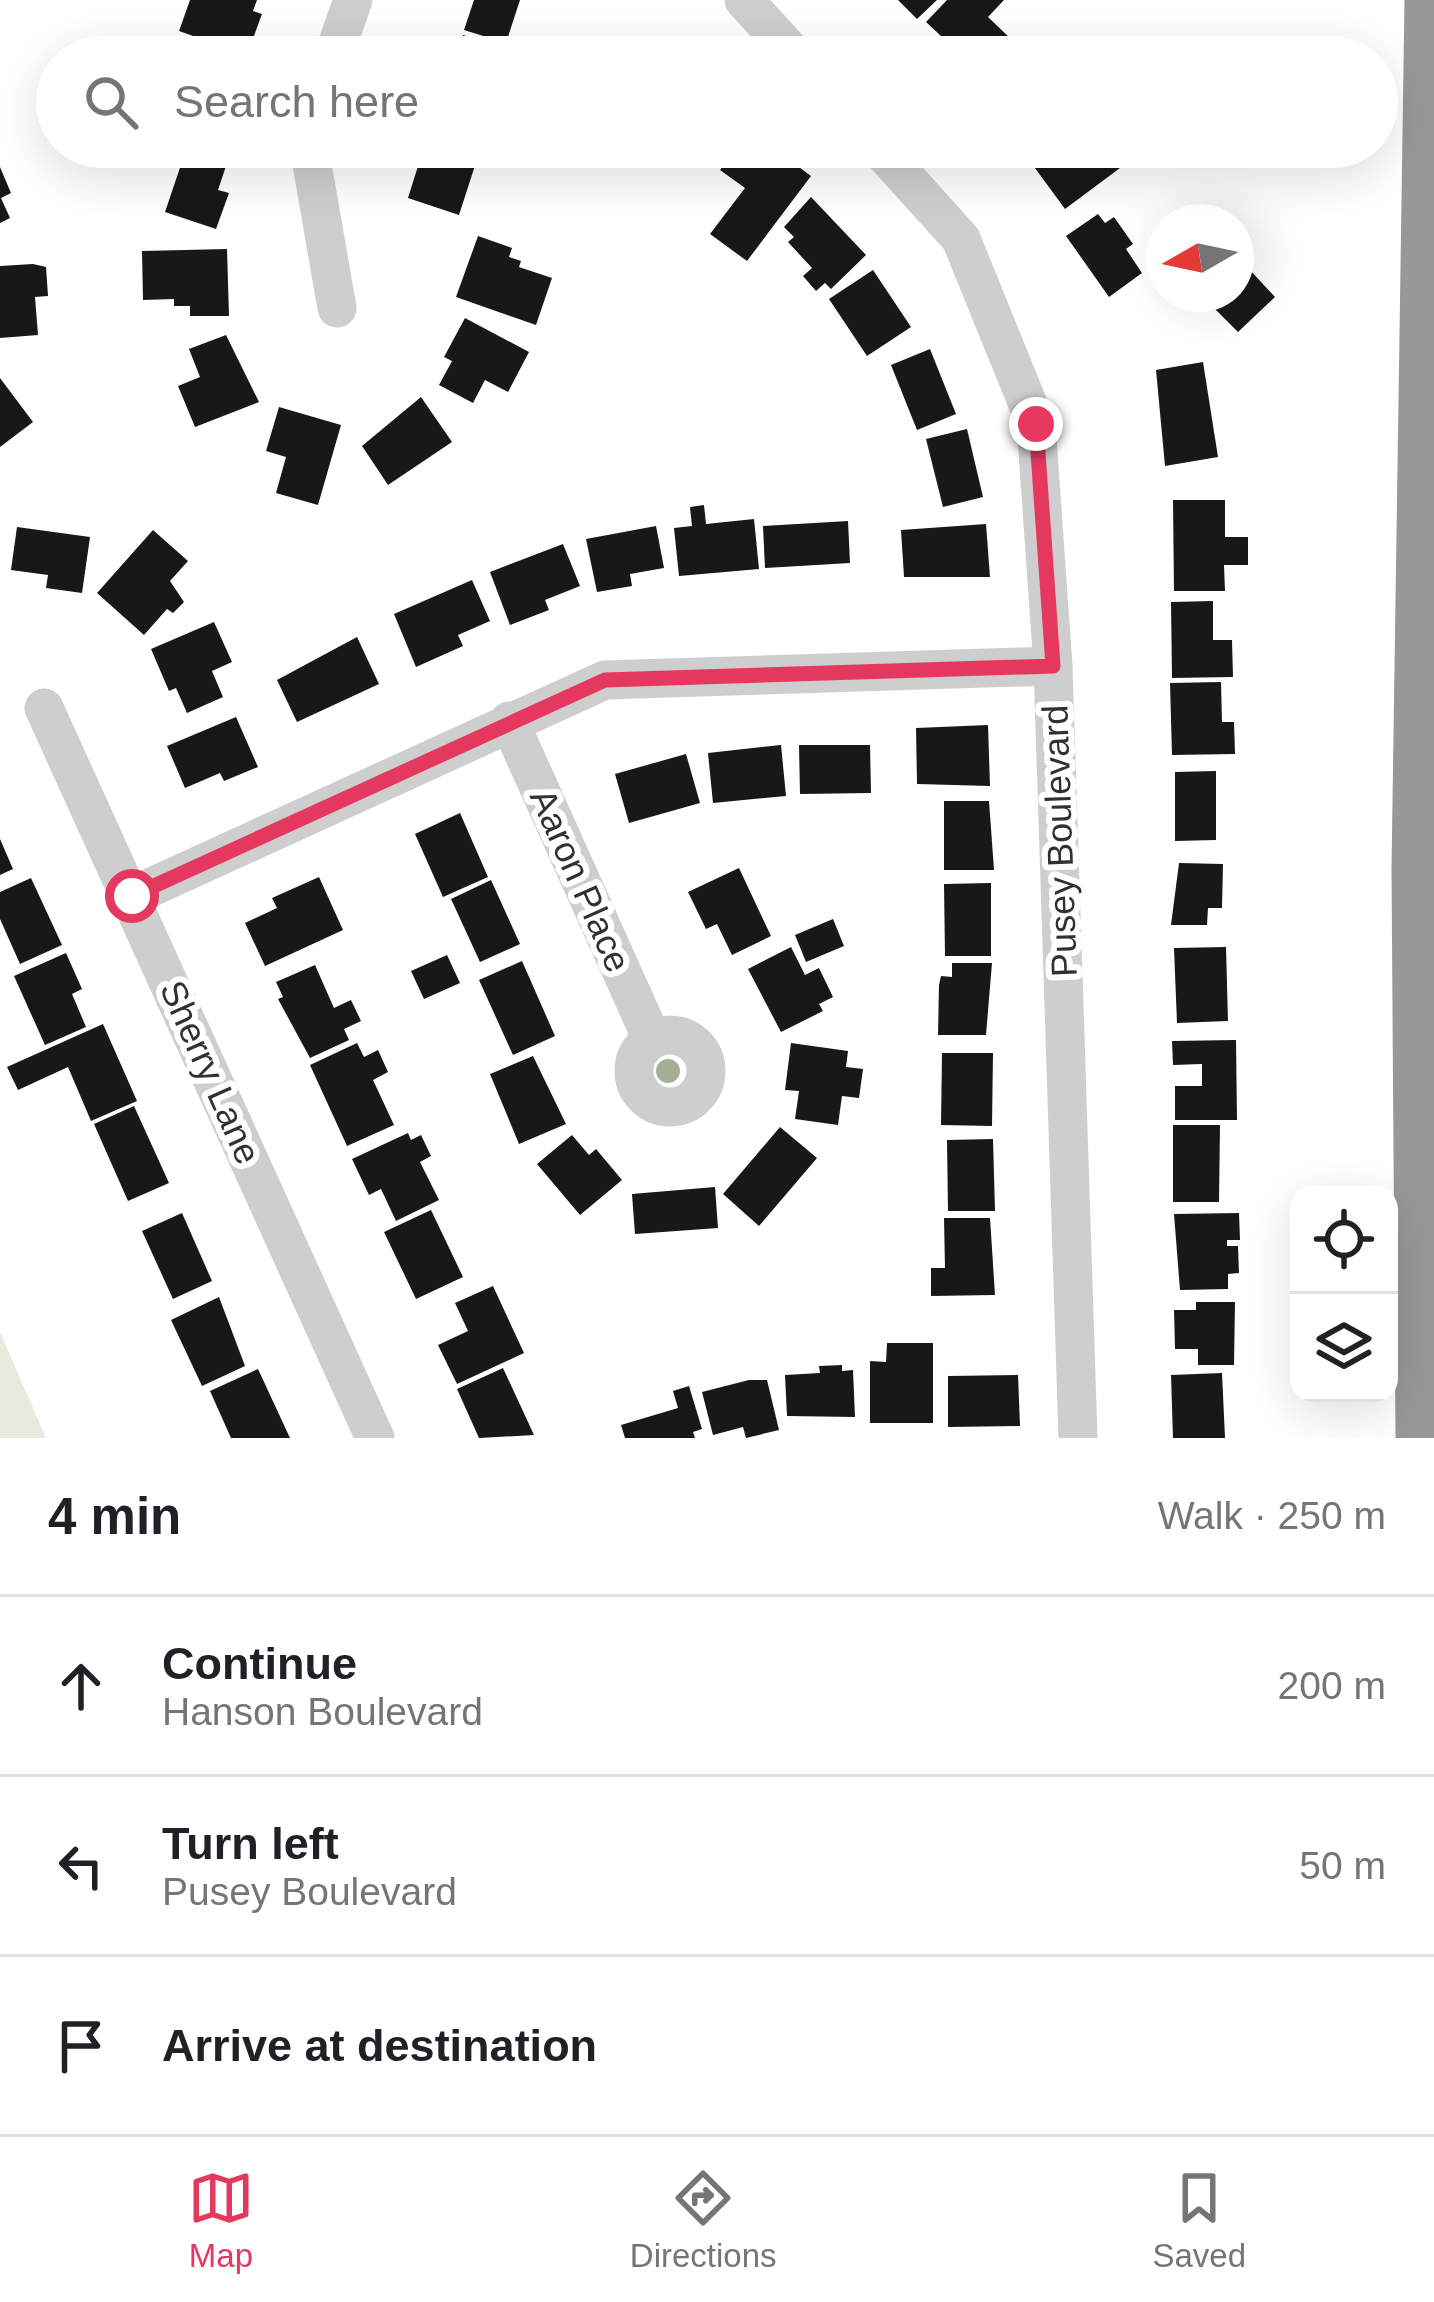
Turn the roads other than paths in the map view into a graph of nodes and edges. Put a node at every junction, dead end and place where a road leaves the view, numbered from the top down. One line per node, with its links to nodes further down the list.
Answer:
1 (353, 0): 4 (street)
2 (744, 0): 5 (street)
3 (1433, 0): 16 (highway)
4 (340, 36)
5 (777, 36)
6 (313, 168): 8 (street)
7 (897, 168): 9 (street, Pusey Boulevard)
8 (337, 308)
9 (1053, 666): 11 (street); 15 (street, Pusey Boulevard)
10 (44, 708): 12 (street, Sherry Lane)
11 (509, 721): 12 (street); 13 (street, Aaron Place)
12 (132, 896): 14 (street, Sherry Lane)
13 (652, 1039)
14 (375, 1438)
15 (1078, 1438)
16 (1424, 1438)

